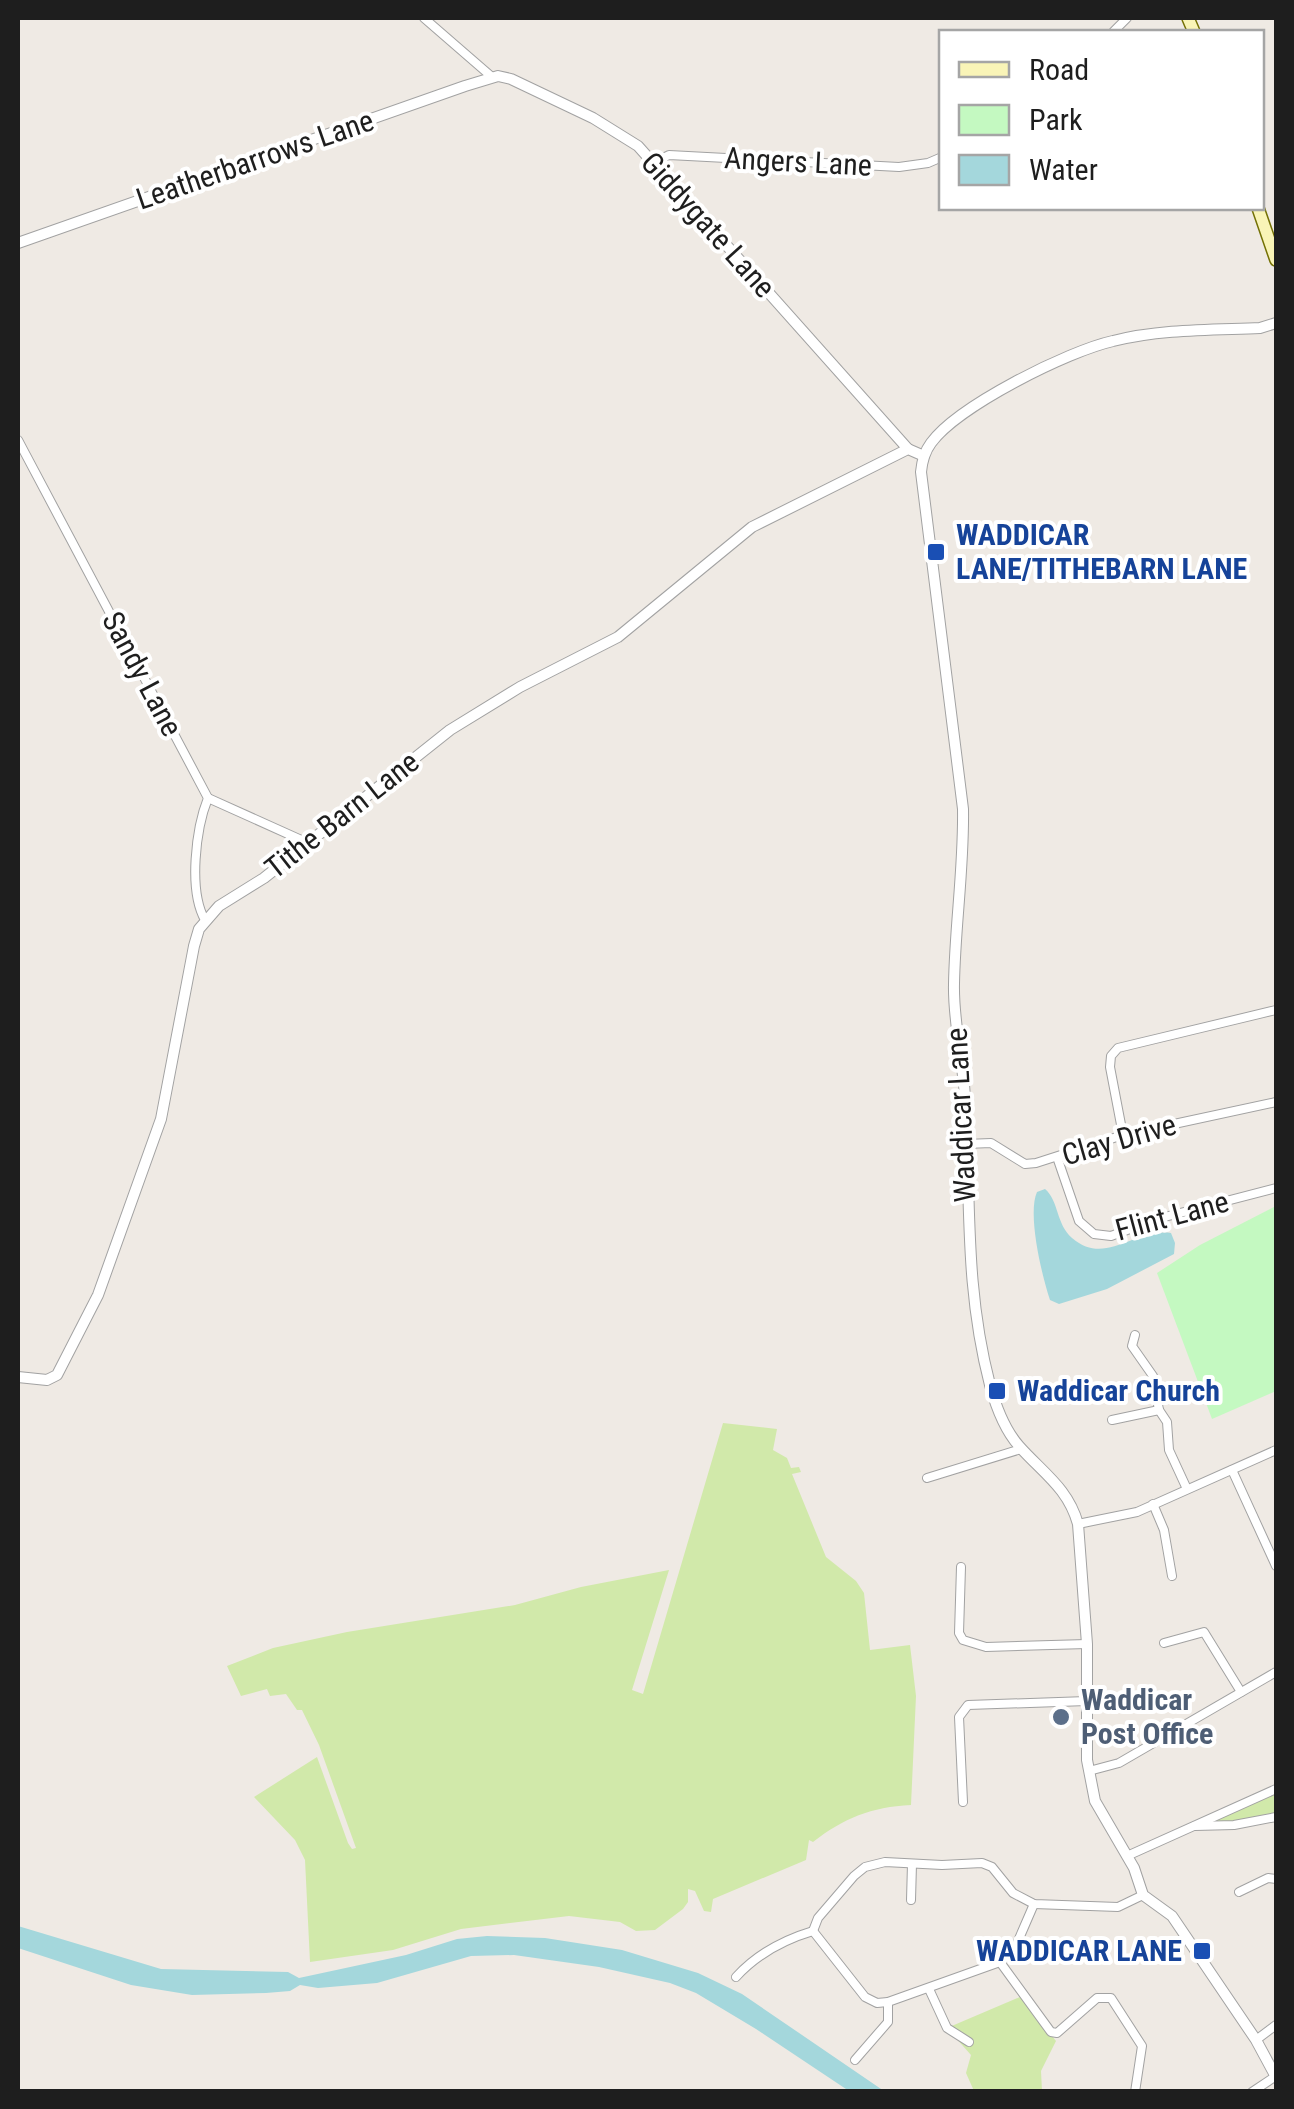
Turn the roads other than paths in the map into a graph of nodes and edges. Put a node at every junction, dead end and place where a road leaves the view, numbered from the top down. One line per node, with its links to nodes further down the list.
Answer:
1 (424, 18): 2 (street, Giddygate Lane)
2 (492, 77): 4 (street, Giddygate Lane); 6 (street, Leatherbarrows Lane)
3 (939, 158): 4 (street, Angers Lane)
4 (654, 162): 10 (street, Giddygate Lane)
5 (1259, 210): 7 (main road)
6 (18, 243)
7 (1276, 260)
8 (1276, 324): 11 (street)
9 (18, 440): 12 (street, Sandy Lane)
10 (908, 449): 11 (street); 13 (street, Tithe Barn Lane)
11 (924, 456): 18 (street, Waddicar Lane)
12 (208, 798): 13 (street); 14 (street)
13 (308, 843): 14 (street, Tithe Barn Lane)
14 (205, 920): 22 (street)
15 (1276, 1010): 17 (street)
16 (1276, 1102): 17 (street, Clay Drive)
17 (1123, 1135): 19 (street, Clay Drive)
18 (966, 1144): 19 (street, Clay Drive); 25 (street, Waddicar Lane)
19 (1057, 1157): 20 (street, Flint Lane)
20 (1276, 1188)
21 (1136, 1335): 23 (street)
22 (18, 1377)
23 (1159, 1410): 24 (street); 29 (street)
24 (1112, 1420)
25 (1021, 1449): 28 (street); 31 (street, Waddicar Lane)
26 (1276, 1450): 27 (street)
27 (1232, 1470): 29 (street); 33 (street)
28 (927, 1478)
29 (1187, 1489): 30 (street)
30 (1153, 1504): 31 (street); 34 (street)
31 (1078, 1524): 36 (street, Waddicar Lane)
32 (960, 1566): 36 (street)
33 (1276, 1566)
34 (1172, 1576)
35 (1164, 1643): 38 (street)
36 (1087, 1644): 39 (street, Waddicar Lane)
37 (1276, 1672): 38 (street)
38 (1241, 1692): 40 (street)
39 (1087, 1701): 40 (street, Waddicar Lane); 42 (street)
40 (1088, 1771): 46 (street, Waddicar Lane)
41 (1276, 1790): 44 (street)
42 (964, 1802)
43 (1276, 1817): 44 (street)
44 (1190, 1826): 46 (street)
45 (886, 1848): 47 (street)
46 (1127, 1856): 51 (street, Waddicar Lane)
47 (885, 1862): 48 (street); 54 (street)
48 (912, 1864): 52 (street); 53 (street)
49 (1276, 1879): 50 (street)
50 (1239, 1892)
51 (1143, 1894): 53 (street); 60 (street, Waddicar Lane)
52 (911, 1900)
53 (1034, 1904): 55 (street)
54 (813, 1931): 56 (street); 58 (street)
55 (1000, 1962): 57 (street); 64 (street)
56 (736, 1977)
57 (929, 1989): 58 (street); 61 (street)
58 (888, 2002): 62 (street)
59 (1276, 2025): 60 (street)
60 (1256, 2040): 63 (street, Waddicar Lane)
61 (969, 2042)
62 (855, 2060)
63 (1276, 2076): 65 (street)
64 (1135, 2092)
65 (1252, 2092)

